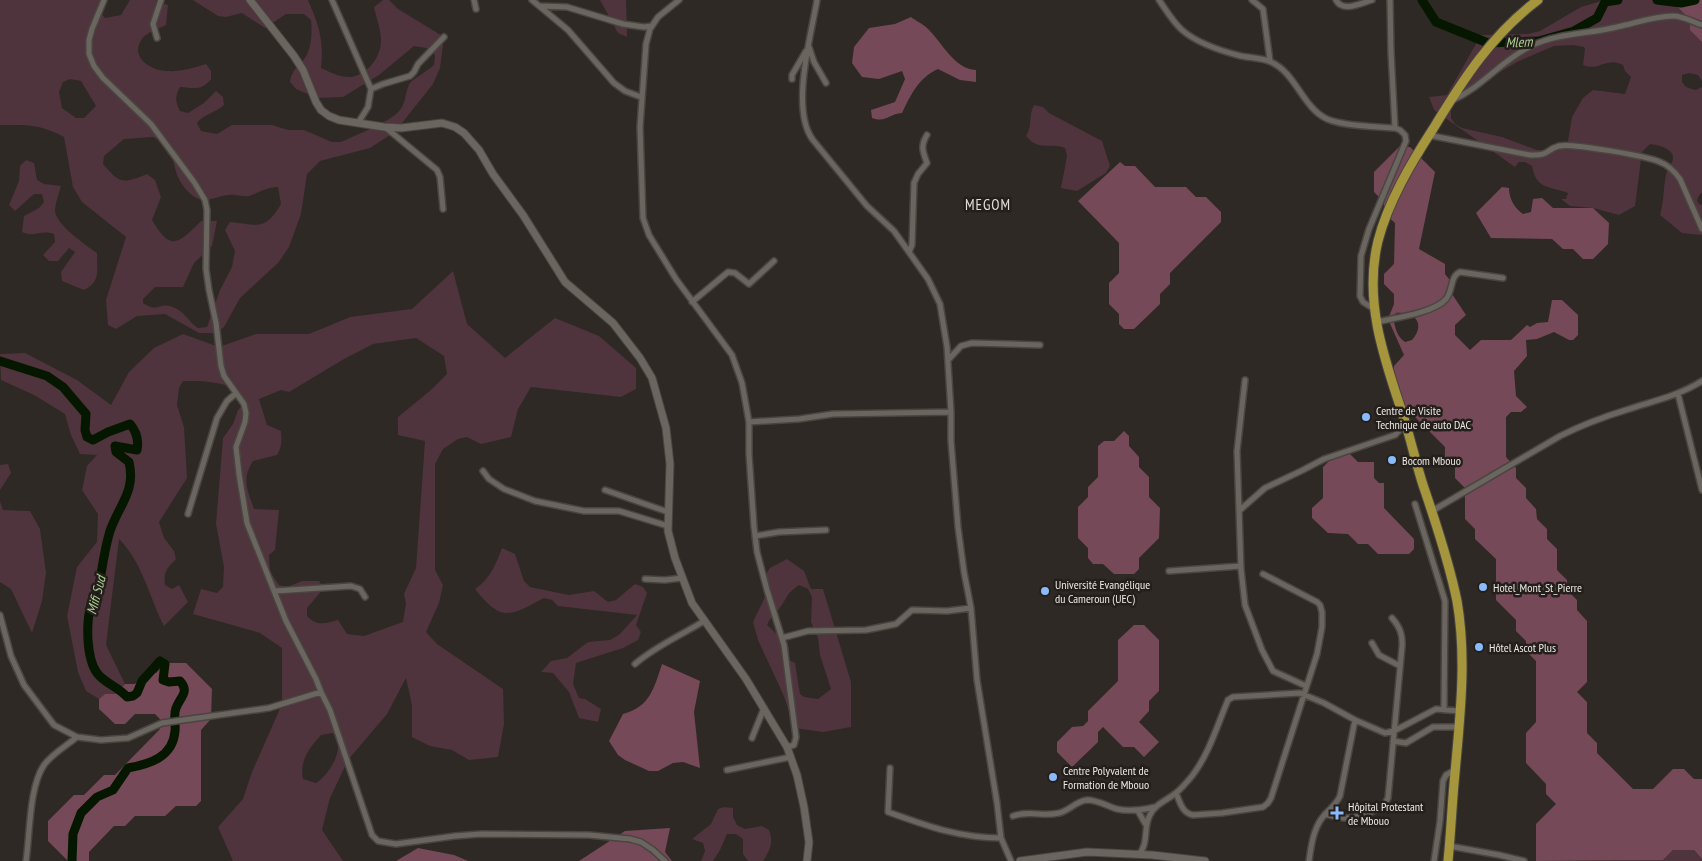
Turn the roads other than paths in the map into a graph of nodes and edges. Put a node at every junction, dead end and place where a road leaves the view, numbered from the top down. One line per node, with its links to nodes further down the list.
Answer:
1 (104, 0): 45 (street)
2 (161, 0): 20 (street)
3 (250, 0): 28 (street)
4 (332, 0): 25 (street)
5 (474, 0): 16 (street)
6 (532, 0): 15 (street)
7 (679, 0): 18 (street)
8 (816, 0): 21 (street)
9 (1159, 0): 22 (street)
10 (1252, 0): 22 (street)
11 (1336, 0): 12 (street)
12 (1372, 0)
13 (1390, 0): 30 (street)
14 (1537, 0): 27 (highway)
15 (540, 6): 18 (street); 26 (street)
16 (476, 9)
17 (1702, 25): 27 (street)
18 (652, 26): 26 (street)
19 (444, 37): 25 (street)
20 (157, 38)
21 (809, 46): 23 (street); 24 (street); 35 (street)
22 (1270, 61): 30 (street)
23 (792, 79)
24 (826, 83)
25 (371, 89): 28 (street)
26 (641, 97): 38 (street)
27 (1449, 102): 32 (highway)
28 (358, 123): 29 (street)
29 (384, 127): 33 (street); 55 (street)
30 (1395, 128): 39 (street)
31 (927, 134): 35 (street)
32 (1428, 135): 34 (street); 39 (highway)
33 (443, 210)
34 (1702, 229)
35 (909, 252): 42 (street)
36 (774, 261): 38 (street)
37 (1503, 278): 40 (street)
38 (692, 302): 48 (street)
39 (1374, 310): 40 (highway)
40 (1376, 322): 49 (highway)
41 (1040, 345): 42 (street)
42 (948, 359): 47 (street)
43 (1244, 380): 54 (street)
44 (1702, 381): 46 (street)
45 (235, 394): 57 (street); 66 (street)
46 (1678, 394): 52 (street); 56 (street)
47 (951, 412): 48 (street); 68 (street)
48 (749, 422): 60 (street)
49 (1405, 424): 54 (street); 56 (highway)
50 (483, 471): 58 (street)
51 (605, 490): 55 (street)
52 (1702, 490)
53 (1415, 504): 80 (street)
54 (1240, 510): 61 (street)
55 (668, 512): 58 (street)
56 (1432, 512): 81 (highway)
57 (188, 514)
58 (668, 526): 64 (street)
59 (826, 530): 60 (street)
60 (755, 536): 72 (street)
61 (1241, 566): 62 (street); 76 (street)
62 (1169, 571)
63 (1263, 574): 76 (street)
64 (682, 578): 65 (street); 71 (street)
65 (645, 579)
66 (275, 591): 67 (street); 77 (street)
67 (365, 598)
68 (971, 608): 72 (street); 99 (street)
69 (0, 615): 85 (street)
70 (1392, 618): 75 (street)
71 (704, 621): 74 (street); 79 (street)
72 (782, 638): 88 (street)
73 (1372, 643): 75 (street)
74 (635, 664)
75 (1400, 666): 84 (street)
76 (1306, 686): 78 (street)
77 (321, 692): 85 (street); 105 (street)
78 (1304, 694): 82 (street); 93 (street); 93 (street)
79 (764, 708): 86 (street); 88 (street)
80 (1444, 710): 81 (street); 84 (street)
81 (1460, 712): 83 (highway)
82 (1355, 720): 84 (street); 96 (street)
83 (1459, 727): 87 (street); 92 (highway)
84 (1394, 731): 87 (street)
85 (77, 737): 104 (street)
86 (752, 738)
87 (1393, 741): 96 (street)
88 (788, 747): 89 (street)
89 (791, 757): 91 (street); 106 (street)
90 (890, 768): 99 (street)
91 (727, 770)
92 (1455, 770): 101 (highway); 111 (street)
93 (1176, 793): 94 (street)
94 (1156, 807): 95 (street); 98 (street)
95 (1138, 811): 97 (street); 98 (street)
96 (1325, 814): 110 (street)
97 (1013, 816)
98 (1146, 825): 100 (street)
99 (1001, 838): 107 (street)
100 (1144, 844): 102 (street); 103 (street)
101 (1449, 846): 112 (highway); 113 (street)
102 (1139, 854): 103 (street); 108 (street)
103 (1152, 855): 109 (street)
104 (26, 861)
105 (665, 861)
106 (808, 861)
107 (1011, 861)
108 (1020, 861)
109 (1205, 861)
110 (1309, 861)
111 (1434, 861)
112 (1448, 861)
113 (1524, 861)

